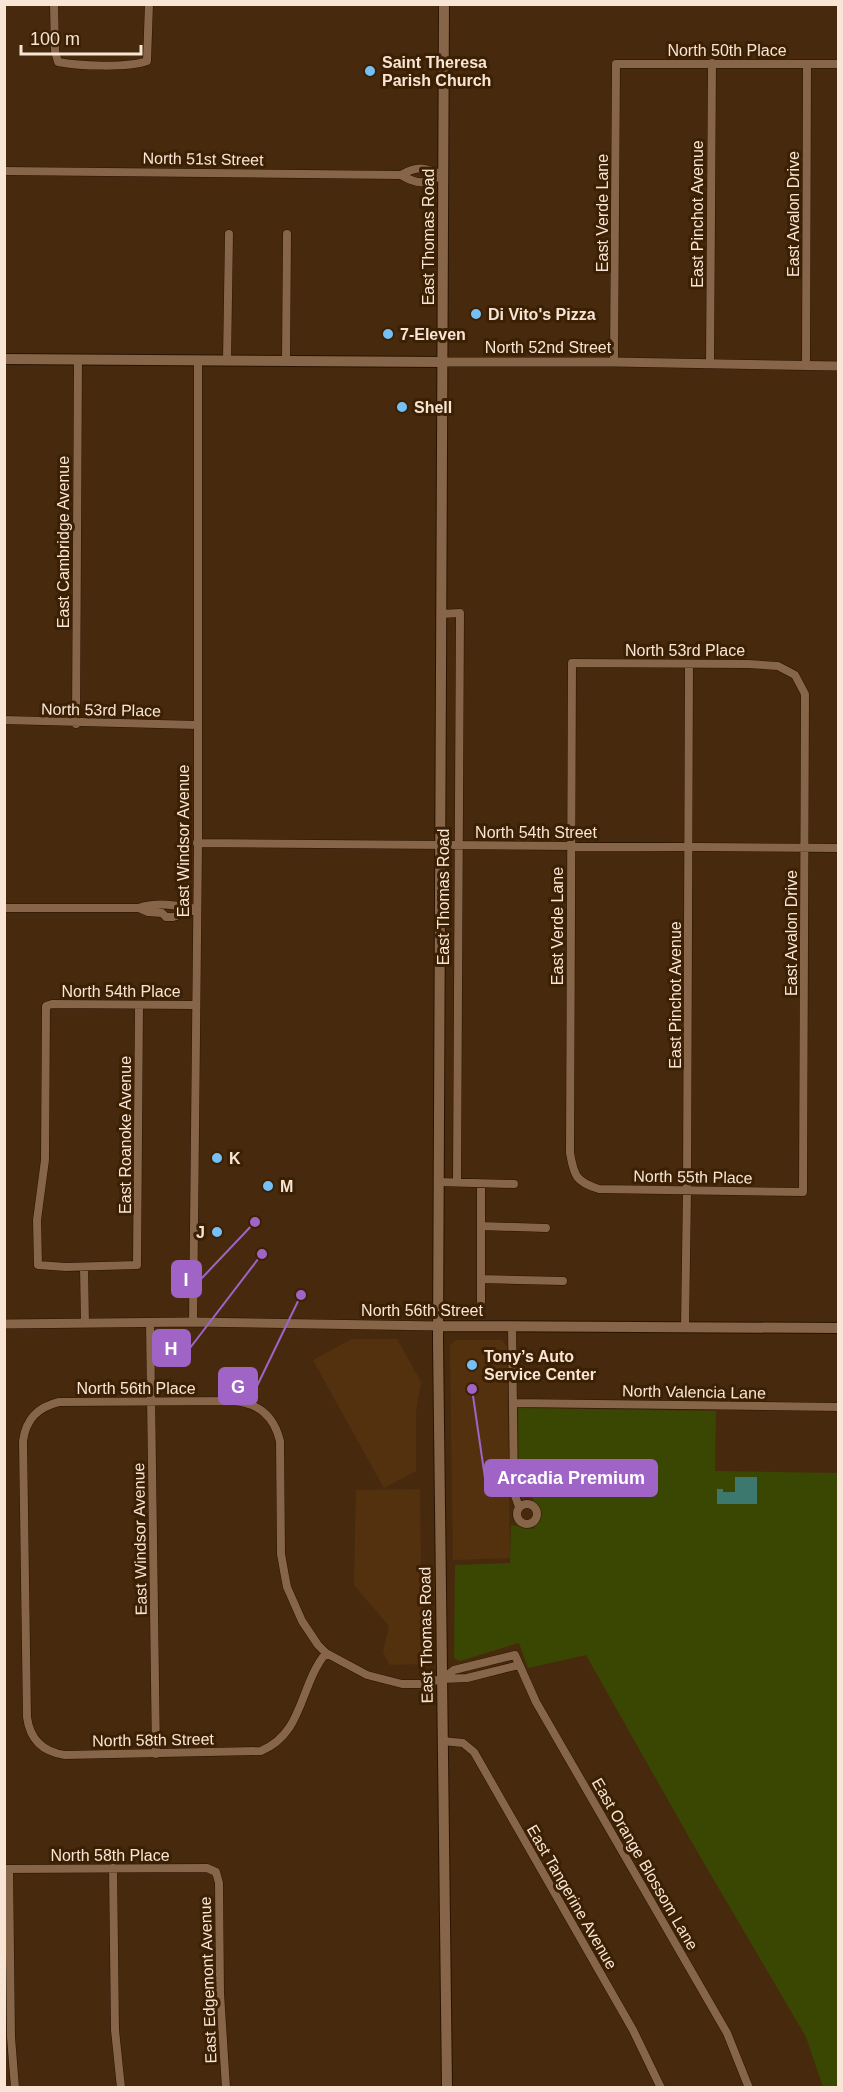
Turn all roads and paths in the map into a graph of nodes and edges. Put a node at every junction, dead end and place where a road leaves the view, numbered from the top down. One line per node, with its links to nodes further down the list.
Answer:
1 (54, 4): 2 (street)
2 (149, 4)
3 (444, 4): 10 (main road, East Thomas Road)
4 (712, 63): 5 (street, North 50th Place); 6 (street, North 50th Place); 20 (street, East Pinchot Avenue)
5 (616, 64): 19 (street, East Verde Lane)
6 (807, 64): 7 (street, North 50th Place); 21 (street, East Avalon Drive)
7 (838, 64)
8 (4, 171): 9 (street, North 51st Street)
9 (401, 175): 10 (street, North 51st Street); 10 (street, North 51st Street)
10 (443, 175): 18 (main road, East Thomas Road)
11 (229, 234): 16 (street)
12 (287, 234): 17 (street)
13 (4, 359): 14 (main road, North 52nd Street)
14 (78, 360): 15 (main road, North 52nd Street); 28 (street, East Cambridge Avenue)
15 (198, 361): 16 (main road, North 52nd Street); 29 (street, East Windsor Avenue)
16 (227, 361): 17 (main road, North 52nd Street)
17 (286, 361): 18 (main road, North 52nd Street)
18 (442, 362): 19 (street, North 52nd Street); 23 (main road, East Thomas Road)
19 (615, 362): 20 (street, North 52nd Street)
20 (710, 364): 21 (street, North 52nd Street)
21 (806, 365): 22 (street, North 52nd Street)
22 (838, 366)
23 (441, 614): 31 (main road, East Thomas Road); 32 (street, East Thomas Road)
24 (572, 663): 25 (street, North 53rd Place); 33 (street, East Verde Lane)
25 (689, 664): 26 (street, North 53rd Place); 34 (street, East Pinchot Avenue)
26 (795, 675): 35 (street, East Avalon Drive)
27 (4, 720): 28 (street, North 53rd Place)
28 (76, 724): 29 (street, North 53rd Place)
29 (197, 725): 30 (street, East Windsor Avenue)
30 (197, 843): 31 (street, North 54th Street); 38 (street, East Windsor Avenue)
31 (440, 846): 32 (street, North 54th Street); 42 (main road, East Thomas Road)
32 (459, 846): 33 (street, North 54th Street); 41 (street, East Thomas Road)
33 (570, 846): 34 (street, North 54th Street); 45 (street, East Verde Lane)
34 (689, 847): 35 (street, North 54th Street); 46 (street, East Pinchot Avenue)
35 (805, 847): 36 (street, North 54th Street); 47 (street, East Avalon Drive)
36 (838, 848)
37 (4, 908): 38 (street)
38 (196, 909): 40 (street, East Windsor Avenue)
39 (139, 1005): 40 (street, North 54th Place); 50 (street, East Roanoke Avenue); 50 (street, North 54th Place)
40 (195, 1005): 54 (street, East Windsor Avenue)
41 (457, 1181): 42 (street); 43 (street)
42 (438, 1182): 58 (main road, East Thomas Road)
43 (481, 1184): 44 (street); 48 (street)
44 (514, 1184)
45 (584, 1185): 46 (street, North 55th Place)
46 (687, 1191): 47 (street, North 55th Place); 60 (street, East Pinchot Avenue)
47 (803, 1192)
48 (481, 1226): 49 (street); 51 (street)
49 (546, 1228)
50 (84, 1267): 55 (street)
51 (481, 1279): 52 (street); 53 (street)
52 (563, 1281)
53 (481, 1301)
54 (193, 1322): 56 (street, North 56th Street); 58 (street, North 56th Street)
55 (85, 1323): 56 (street, North 56th Street); 57 (street, North 56th Street)
56 (150, 1323): 62 (street, East Windsor Avenue)
57 (4, 1324)
58 (438, 1326): 59 (main road, North 56th Street); 68 (main road, East Thomas Road)
59 (512, 1326): 60 (main road, North 56th Street); 63 (street)
60 (685, 1326): 61 (main road, North 56th Street)
61 (838, 1328)
62 (152, 1402): 66 (street, North 56th Place); 70 (street, North 56th Place); 71 (street, East Windsor Avenue)
63 (513, 1403): 64 (street, North Valencia Lane); 65 (street)
64 (838, 1407)
65 (519, 1507)
66 (326, 1653): 68 (street); 71 (street, North 58th Street)
67 (519, 1665): 68 (street); 68 (street, East Orange Blossom Lane); 80 (street, East Orange Blossom Lane)
68 (442, 1679): 69 (main road, East Thomas Road)
69 (442, 1741): 78 (main road, East Thomas Road); 79 (street, East Tangerine Avenue)
70 (40, 1746): 71 (street, North 58th Street)
71 (156, 1754)
72 (113, 1868): 73 (street, North 58th Place); 74 (street, North 58th Place); 76 (street)
73 (7, 1869): 75 (street)
74 (216, 1872): 77 (street, East Edgemont Avenue)
75 (15, 2088)
76 (121, 2088)
77 (226, 2088)
78 (447, 2088)
79 (661, 2088)
80 (749, 2088)

